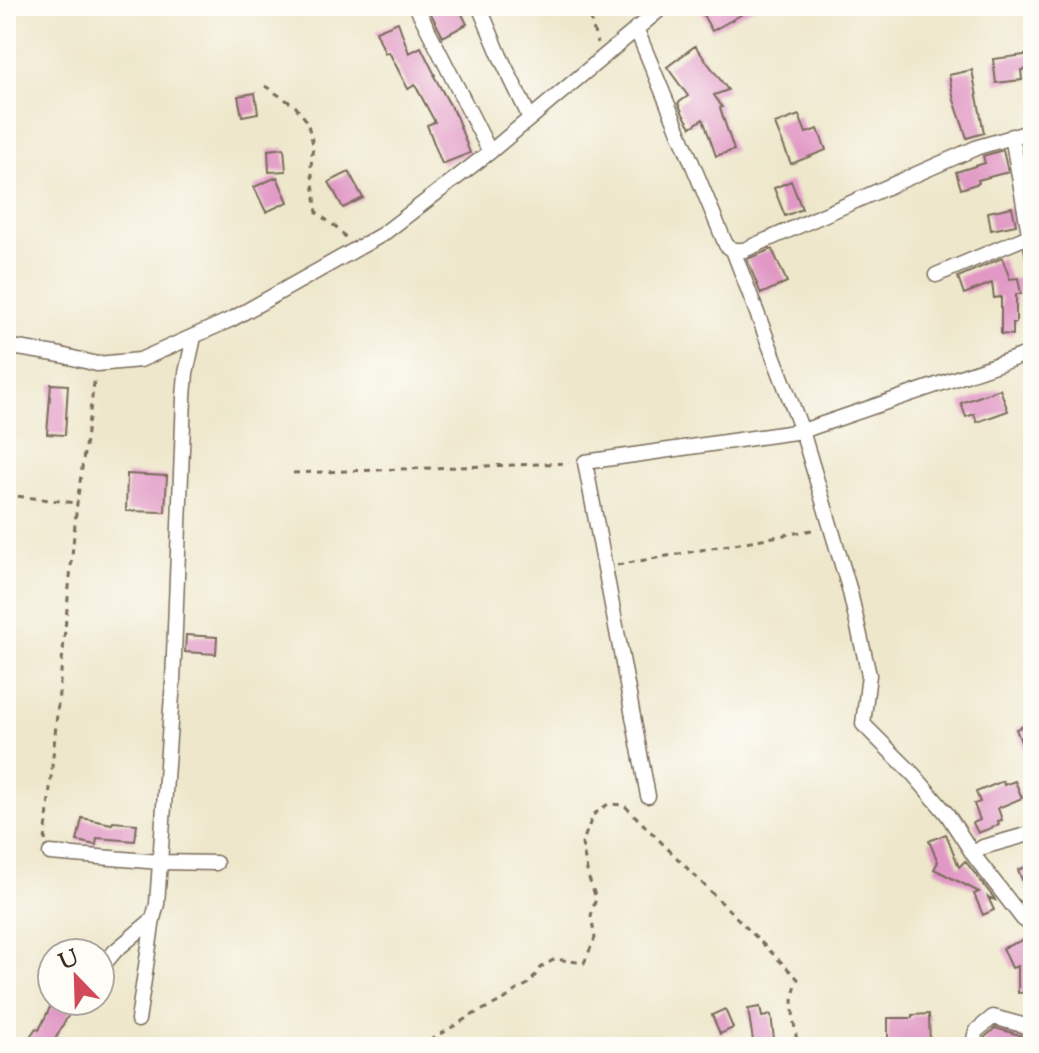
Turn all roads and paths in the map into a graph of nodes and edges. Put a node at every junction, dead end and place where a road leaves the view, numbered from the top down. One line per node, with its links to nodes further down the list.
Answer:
1 (416, 6): 11 (street)
2 (479, 6): 8 (street)
3 (587, 6): 6 (path)
4 (664, 6): 5 (street)
5 (636, 28): 6 (street); 14 (street)
6 (601, 58): 8 (street)
7 (265, 86): 13 (path)
8 (530, 118): 11 (street)
9 (1033, 131): 10 (street)
10 (1012, 136): 12 (street); 14 (street)
11 (490, 152): 13 (street)
12 (1029, 236): 15 (street); 16 (street)
13 (356, 250): 17 (street)
14 (733, 250): 21 (street)
15 (1033, 256)
16 (936, 275)
17 (194, 337): 20 (street); 32 (street)
18 (6, 346): 20 (street)
19 (1033, 352): 21 (street)
20 (97, 364): 25 (path)
21 (802, 431): 22 (street); 26 (street)
22 (585, 462): 23 (path); 27 (street)
23 (293, 473)
24 (6, 495): 25 (path)
25 (77, 503): 30 (path)
26 (831, 527): 27 (path); 31 (street)
27 (605, 567): 28 (street)
28 (648, 796)
29 (1033, 833): 31 (street)
30 (50, 853): 32 (street)
31 (975, 857): 35 (street)
32 (160, 862): 33 (street); 34 (street)
33 (216, 863)
34 (153, 919): 36 (street); 37 (street)
35 (1033, 926)
36 (116, 950)
37 (138, 1020)
38 (1033, 1028): 41 (street)
39 (420, 1047): 40 (path)
40 (798, 1047)
41 (972, 1047)

